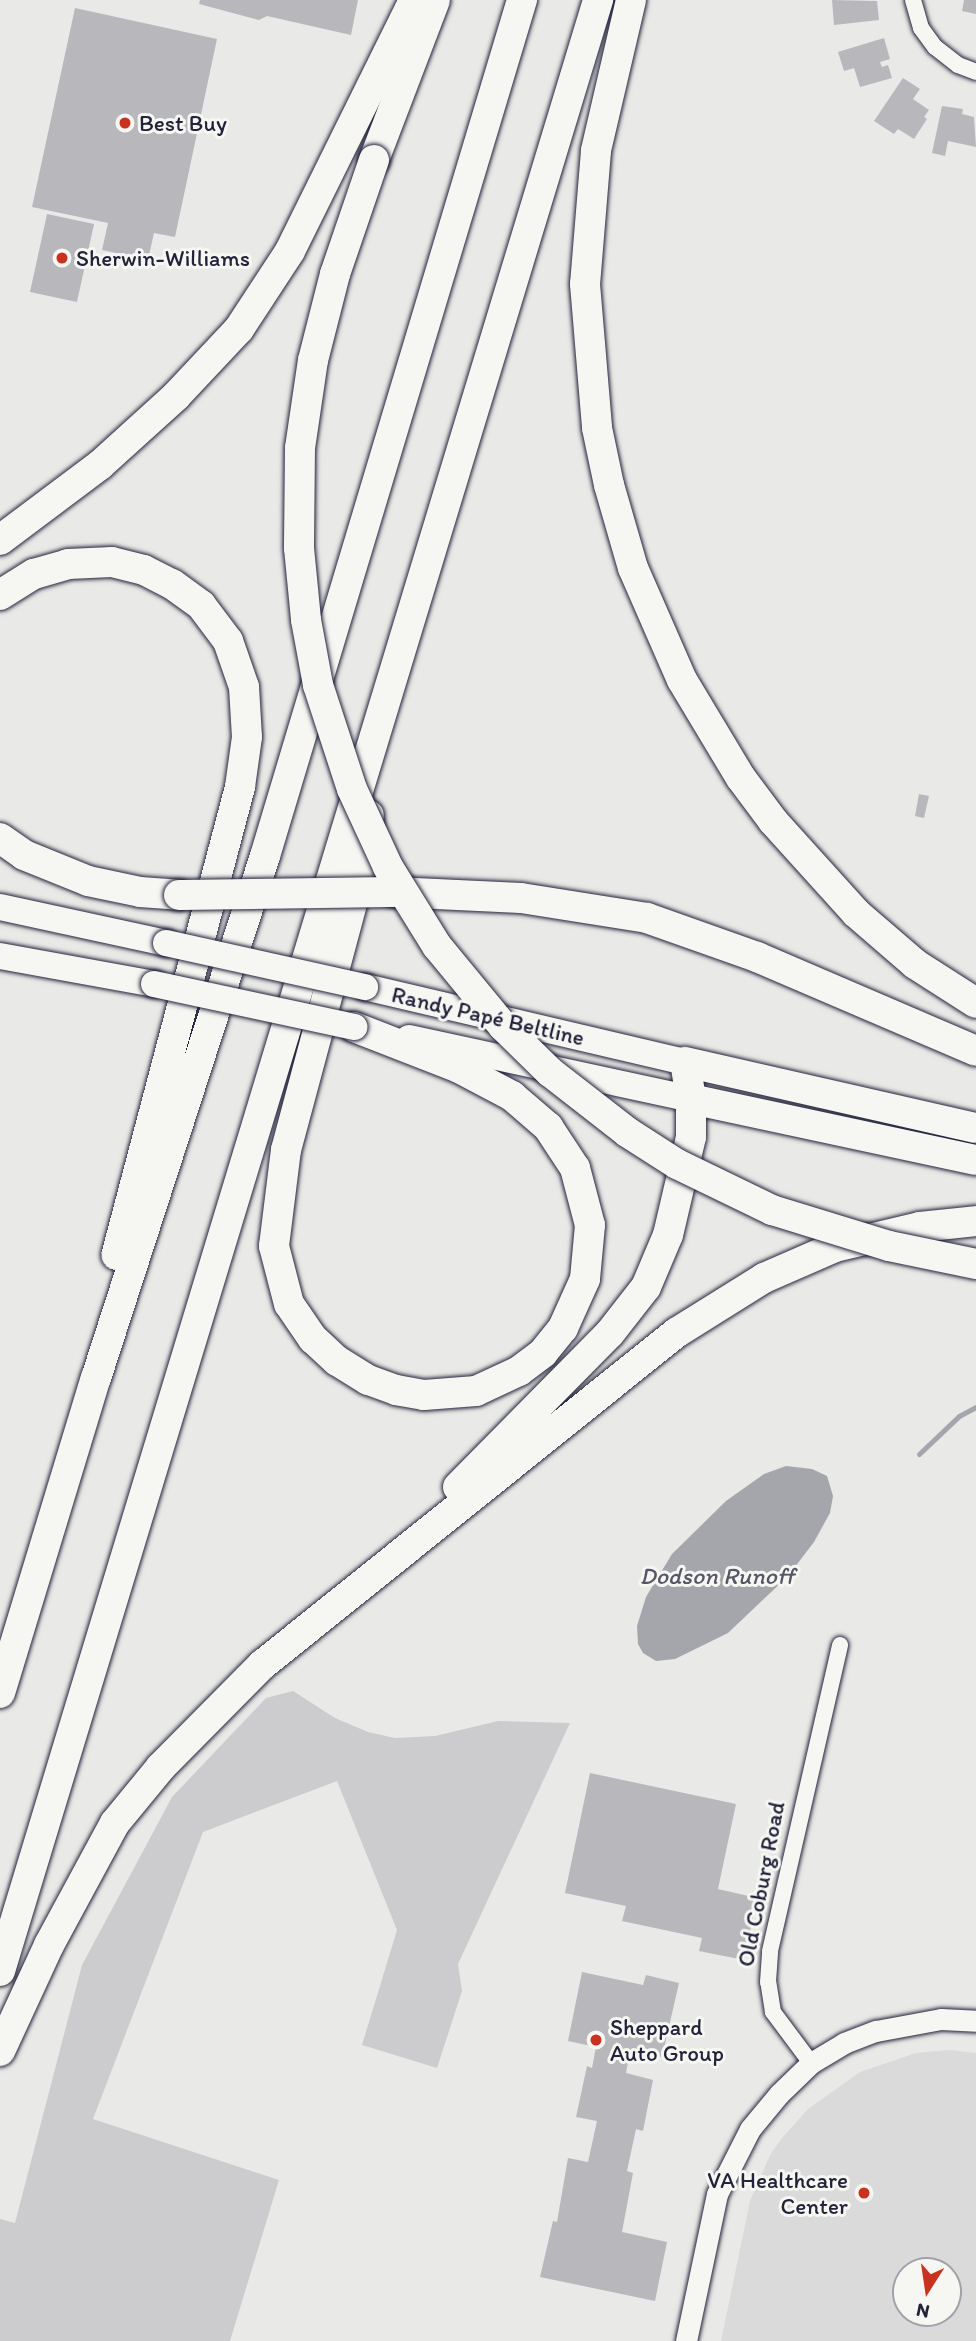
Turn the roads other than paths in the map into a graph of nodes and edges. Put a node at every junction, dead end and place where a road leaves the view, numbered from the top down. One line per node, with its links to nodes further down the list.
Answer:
1 (414, 0): 8 (highway)
2 (435, 0): 22 (highway, bridge)
3 (522, 0): 23 (highway)
4 (598, 0): 10 (highway)
5 (631, 0): 14 (highway)
6 (913, 0): 7 (street)
7 (976, 72)
8 (0, 540)
9 (0, 595): 23 (highway)
10 (373, 739): 15 (highway); 27 (highway)
11 (0, 838): 16 (highway, bridge)
12 (0, 907): 17 (main road, Randy Papé Beltline, bridge)
13 (0, 956): 15 (main road, Randy Papé Beltline, bridge)
14 (976, 1003)
15 (354, 1027): 18 (main road, Randy Papé Beltline)
16 (976, 1051)
17 (685, 1062): 18 (highway); 19 (highway, Randy Papé Beltline)
18 (691, 1098): 20 (highway, Randy Papé Beltline); 24 (highway)
19 (976, 1128)
20 (976, 1160)
21 (976, 1221): 24 (highway)
22 (976, 1264)
23 (96, 1378): 26 (highway)
24 (362, 1584): 29 (highway)
25 (840, 1645): 30 (street, Old Coburg Road)
26 (0, 1693)
27 (0, 1971)
28 (976, 2021): 30 (street)
29 (0, 2051)
30 (811, 2063): 31 (street)
31 (686, 2341)

